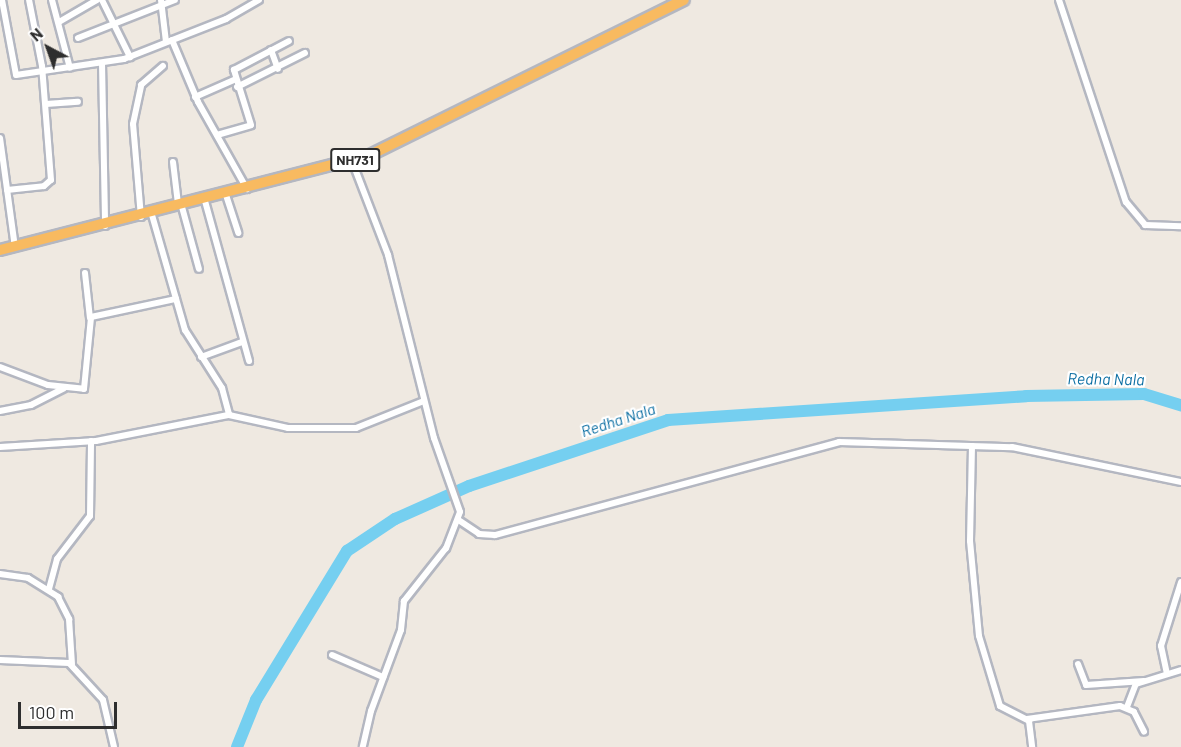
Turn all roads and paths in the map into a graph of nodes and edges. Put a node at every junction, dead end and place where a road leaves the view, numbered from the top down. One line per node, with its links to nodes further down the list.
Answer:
1 (2, 0): 23 (street)
2 (28, 0): 23 (street)
3 (52, 0): 11 (street)
4 (97, 0): 11 (street)
5 (102, 0): 12 (street)
6 (175, 0): 10 (street)
7 (259, 0): 14 (street)
8 (684, 0): 31 (highway, NH731)
9 (1059, 0): 40 (street)
10 (161, 3): 12 (street); 14 (street)
11 (58, 22): 21 (street)
12 (115, 26): 13 (street); 18 (street)
13 (78, 38)
14 (169, 41): 18 (street); 25 (street)
15 (289, 41): 16 (street)
16 (271, 50): 22 (street); 24 (street)
17 (305, 54): 22 (street)
18 (130, 57): 19 (street)
19 (102, 63): 21 (street); 41 (street)
20 (163, 66): 39 (street)
21 (70, 68): 23 (street)
22 (278, 69): 24 (street)
23 (43, 70): 27 (street)
24 (236, 83): 25 (street); 28 (street)
25 (195, 97): 28 (street)
26 (78, 102): 27 (street)
27 (46, 104): 34 (street)
28 (217, 135): 33 (street)
29 (0, 138): 30 (street)
30 (1, 157): 34 (street)
31 (352, 161): 33 (highway, NH731); 54 (street)
32 (173, 162): 38 (street)
33 (247, 190): 36 (highway, NH731)
34 (8, 192): 35 (street); 43 (street)
35 (0, 195)
36 (226, 195): 37 (highway, NH731); 42 (street)
37 (205, 201): 38 (highway, NH731); 49 (street)
38 (180, 208): 39 (highway, NH731); 45 (street)
39 (147, 216): 41 (highway, NH731); 47 (street)
40 (1181, 226)
41 (105, 227): 43 (highway, NH731)
42 (238, 233)
43 (15, 247): 44 (highway, NH731)
44 (0, 250)
45 (199, 269)
46 (85, 273): 48 (street)
47 (176, 299): 48 (street); 50 (street)
48 (90, 318): 53 (street)
49 (242, 342): 50 (street); 51 (street)
50 (201, 357): 56 (street)
51 (249, 361)
52 (0, 367): 53 (street)
53 (64, 388): 55 (street)
54 (424, 401): 56 (street); 61 (street)
55 (0, 411)
56 (229, 415): 57 (street)
57 (91, 441): 59 (street); 64 (street)
58 (972, 446): 60 (street); 61 (street); 74 (street)
59 (0, 447)
60 (1181, 482)
61 (460, 521): 71 (street)
62 (0, 574): 64 (street)
63 (1181, 582): 70 (street)
64 (49, 589): 67 (street)
65 (332, 655): 71 (street)
66 (0, 660): 67 (street)
67 (72, 664): 76 (street)
68 (1078, 664): 72 (street)
69 (1181, 670): 70 (street)
70 (1167, 674): 72 (street)
71 (383, 676): 77 (street)
72 (1144, 681): 73 (street)
73 (1127, 706): 74 (street); 75 (street)
74 (1027, 719): 78 (street)
75 (1144, 732)
76 (114, 747)
77 (363, 747)
78 (1032, 747)

